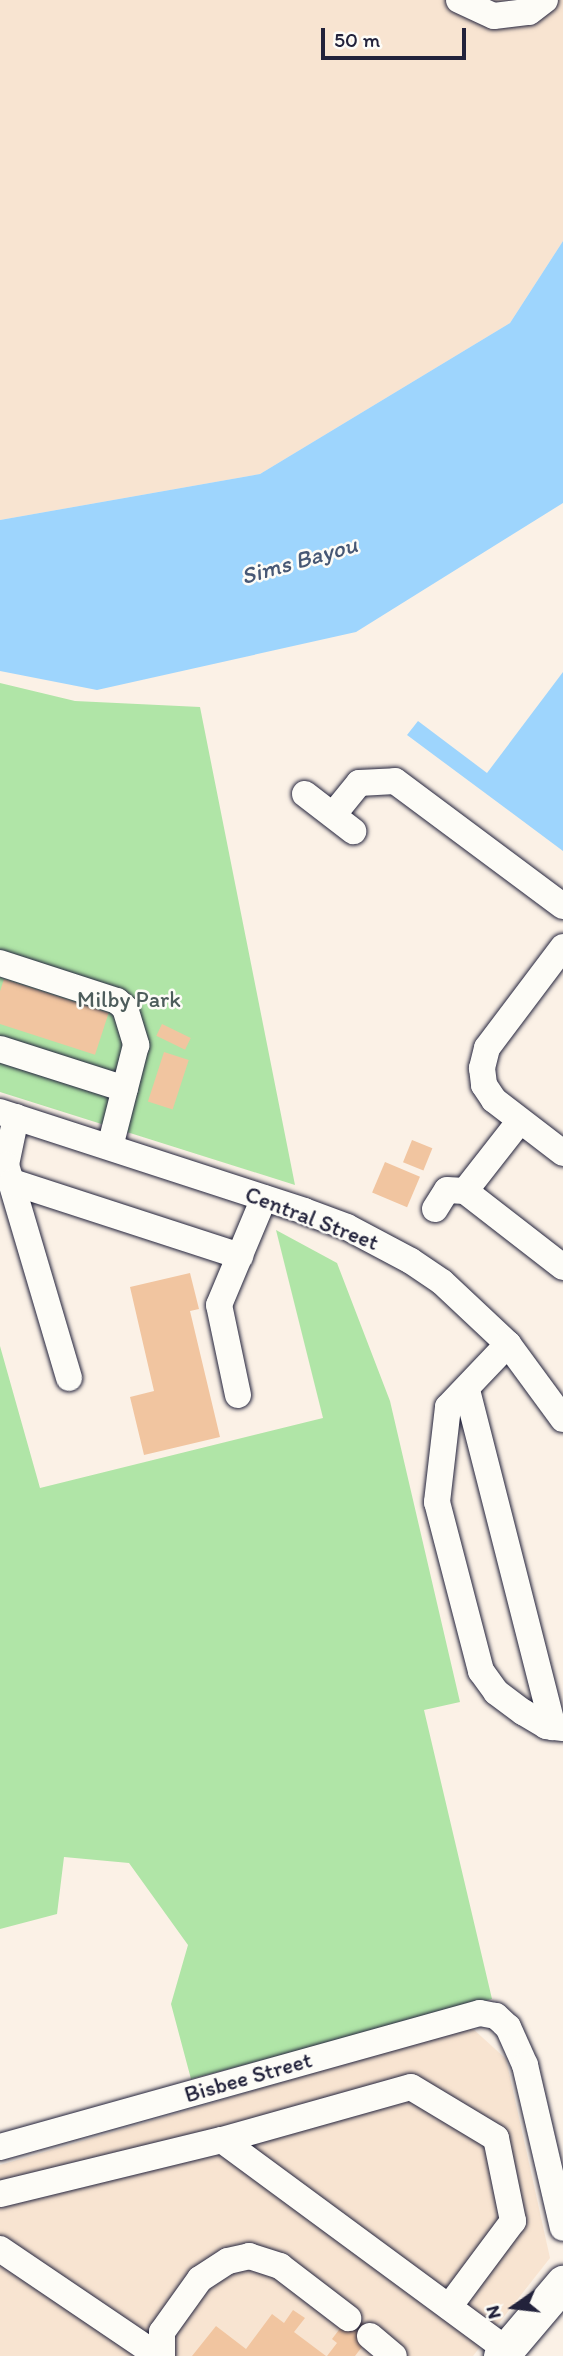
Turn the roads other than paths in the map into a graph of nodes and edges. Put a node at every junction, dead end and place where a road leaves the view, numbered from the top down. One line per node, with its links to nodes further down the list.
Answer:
1 (459, 0): 2 (street)
2 (545, 0)
3 (305, 794): 4 (street)
4 (563, 906)
5 (563, 947): 10 (street)
6 (0, 963): 8 (street)
7 (0, 1048): 8 (street)
8 (125, 1089): 11 (street)
9 (8, 1114): 11 (street, Central Street); 13 (street)
10 (519, 1122): 12 (street); 14 (street)
11 (110, 1147): 15 (street, Central Street)
12 (563, 1153)
13 (12, 1182): 17 (street); 20 (street)
14 (465, 1191): 16 (street); 18 (street)
15 (264, 1198): 17 (street); 19 (street, Central Street)
16 (435, 1209)
17 (240, 1256): 22 (street)
18 (563, 1267)
19 (508, 1344): 21 (street); 23 (street, Central Street)
20 (69, 1378)
21 (467, 1390): 24 (street); 24 (street)
22 (238, 1395)
23 (563, 1419)
24 (558, 1728)
25 (222, 2140): 27 (street); 31 (street); 31 (street)
26 (0, 2147): 28 (street, Bisbee Street)
27 (0, 2194)
28 (563, 2228)
29 (0, 2249): 35 (street)
30 (563, 2284): 34 (main road)
31 (449, 2307): 34 (street)
32 (348, 2318): 35 (street)
33 (370, 2336): 36 (street)
34 (504, 2353)
35 (160, 2356)
36 (394, 2356)

